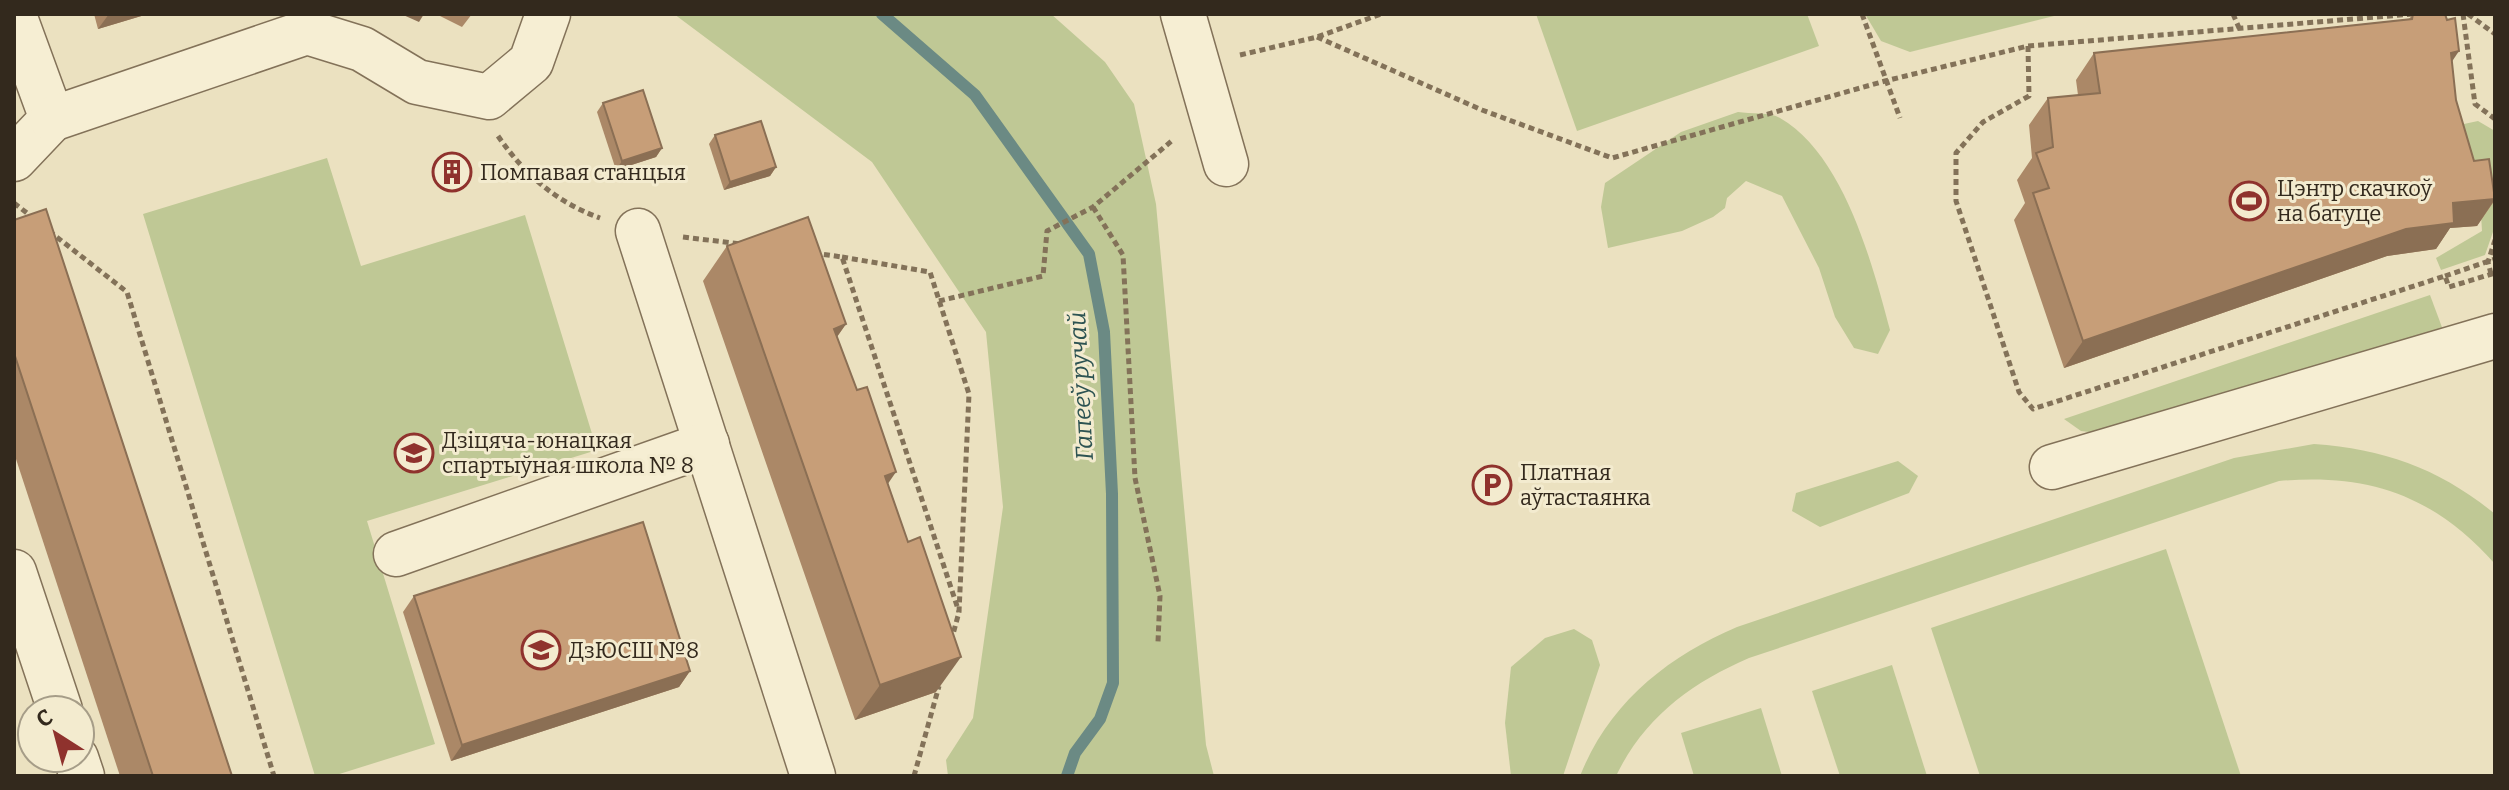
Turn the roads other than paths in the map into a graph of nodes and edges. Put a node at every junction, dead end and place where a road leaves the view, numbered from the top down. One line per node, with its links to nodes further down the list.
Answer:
1 (548, 14): 4 (lane)
2 (1183, 14): 6 (lane)
3 (14, 15): 4 (lane)
4 (52, 119): 5 (lane)
5 (14, 159)
6 (1226, 164)
7 (638, 231): 9 (lane)
8 (2495, 336): 10 (lane)
9 (707, 444): 11 (lane); 14 (lane)
10 (2052, 467)
11 (396, 554)
12 (14, 572): 13 (lane)
13 (55, 694)
14 (813, 776)

